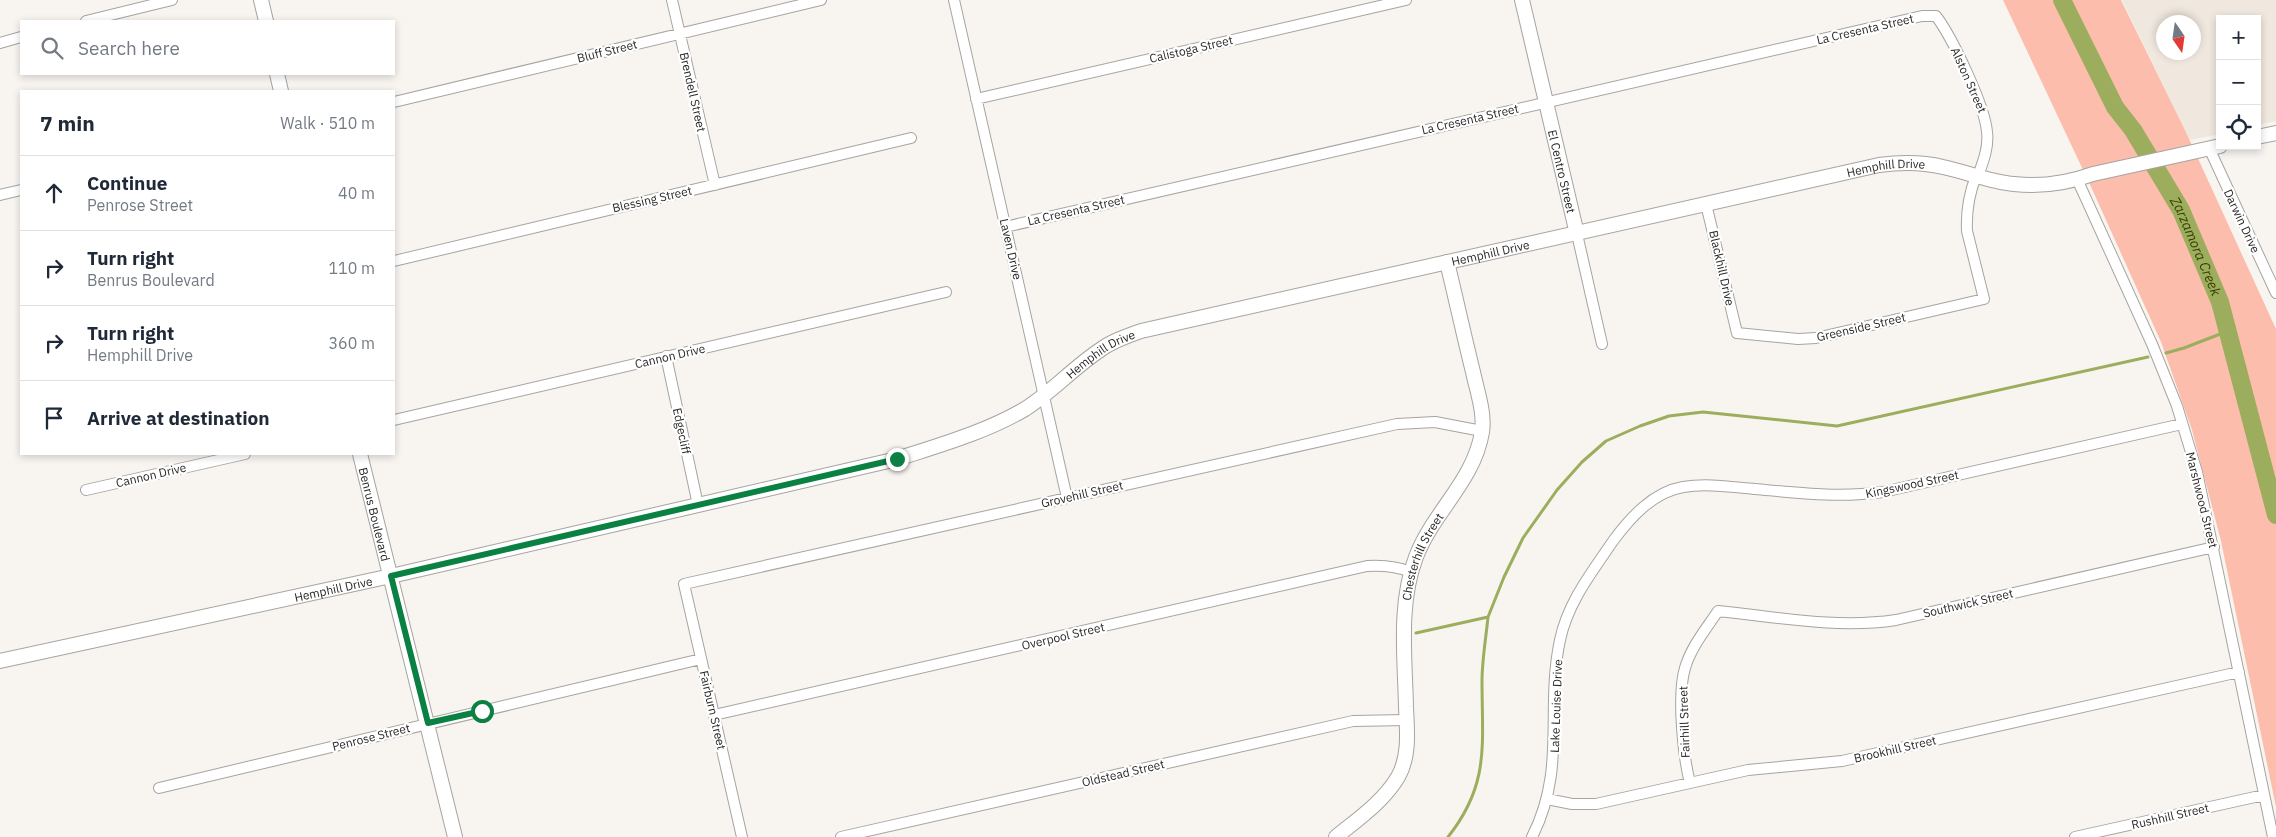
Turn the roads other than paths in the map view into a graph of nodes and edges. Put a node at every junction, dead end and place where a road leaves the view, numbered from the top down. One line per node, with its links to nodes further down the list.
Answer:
1 (172, 0): 9 (street)
2 (261, 0): 10 (street)
3 (672, 0): 11 (street, Brendell Street)
4 (821, 0): 11 (street, Bluff Street)
5 (954, 0): 16 (street, Laven Drive)
6 (1406, 0): 16 (street, Calistoga Street)
7 (1522, 0): 18 (street, El Centro Street)
8 (1936, 16): 18 (street, La Cresenta Street); 23 (street, Alston Street)
9 (90, 20)
10 (266, 20)
11 (679, 33): 17 (street, Bluff Street); 25 (street, Brendell Street)
12 (20, 37): 13 (street)
13 (0, 42)
14 (277, 75): 15 (street)
15 (281, 90)
16 (976, 99): 29 (street, Laven Drive)
17 (395, 102)
18 (1546, 102): 29 (street, La Cresenta Street); 30 (street, El Centro Street)
19 (2276, 133): 20 (street)
20 (2261, 136)
21 (911, 138): 25 (street, Blessing Street)
22 (2214, 147): 24 (street, Hemphill Drive); 34 (street, Darwin Drive)
23 (1977, 176): 24 (street, Hemphill Drive); 28 (street, Hemphill Drive); 35 (street, Alston Street)
24 (2077, 180): 41 (street, Marshwood Street)
25 (715, 185): 31 (street, Blessing Street)
26 (20, 190): 27 (street)
27 (0, 195)
28 (1706, 204): 30 (street, Hemphill Drive); 36 (street, Blackhill Drive)
29 (1005, 227): 39 (street, Laven Drive)
30 (1577, 234): 32 (street, Hemphill Drive); 37 (street, El Centro Street)
31 (395, 261)
32 (1447, 262): 39 (street, Hemphill Drive); 42 (street, Chesterhill Street)
33 (946, 292): 38 (street, Cannon Drive)
34 (2276, 293)
35 (1984, 299): 36 (street, Greenside Street)
36 (1737, 333)
37 (1602, 344)
38 (666, 356): 40 (street, Cannon Drive); 47 (street, Edgecliff)
39 (1045, 395): 46 (street, Laven Drive); 47 (street, Hemphill Drive)
40 (395, 420)
41 (2182, 424): 48 (street, Kingswood Street); 49 (street, Marshwood Street)
42 (1482, 431): 46 (street, Grovehill Street); 50 (street, Chesterhill Street)
43 (241, 455): 45 (street, Cannon Drive)
44 (360, 455): 51 (street, Benrus Boulevard)
45 (86, 490)
46 (1067, 498): 52 (street, Grovehill Street)
47 (698, 504): 51 (street, Hemphill Drive)
48 (1642, 507): 63 (street, Lake Louise Drive)
49 (2214, 547): 53 (street, Southwick Street); 56 (street, Marshwood Street)
50 (1411, 572): 57 (street, Overpool Street); 58 (street, Chesterhill Street)
51 (391, 576): 55 (street, Hemphill Drive); 59 (street, Benrus Boulevard)
52 (684, 584): 54 (street, Fairburn Street)
53 (1718, 611): 60 (street, Fairhill Street)
54 (701, 660): 57 (street, Fairburn Street); 59 (street, Penrose Street)
55 (0, 661)
56 (2239, 672): 60 (street, Brookhill Street); 62 (street, Marshwood Street)
57 (714, 715): 65 (street, Fairburn Street)
58 (1407, 720): 66 (street, Oldstead Street); 67 (street, Chesterhill Street)
59 (428, 723): 61 (street, Penrose Street); 64 (street, Benrus Boulevard)
60 (1690, 783): 63 (street, Brookhill Street)
61 (160, 788)
62 (2264, 795): 69 (street, Rushhill Street); 70 (street, Marshwood Street)
63 (1548, 799): 68 (street, Lake Louise Drive)
64 (455, 837)
65 (742, 837)
66 (842, 837)
67 (1336, 837)
68 (1532, 837)
69 (2076, 837)
70 (2273, 837)

